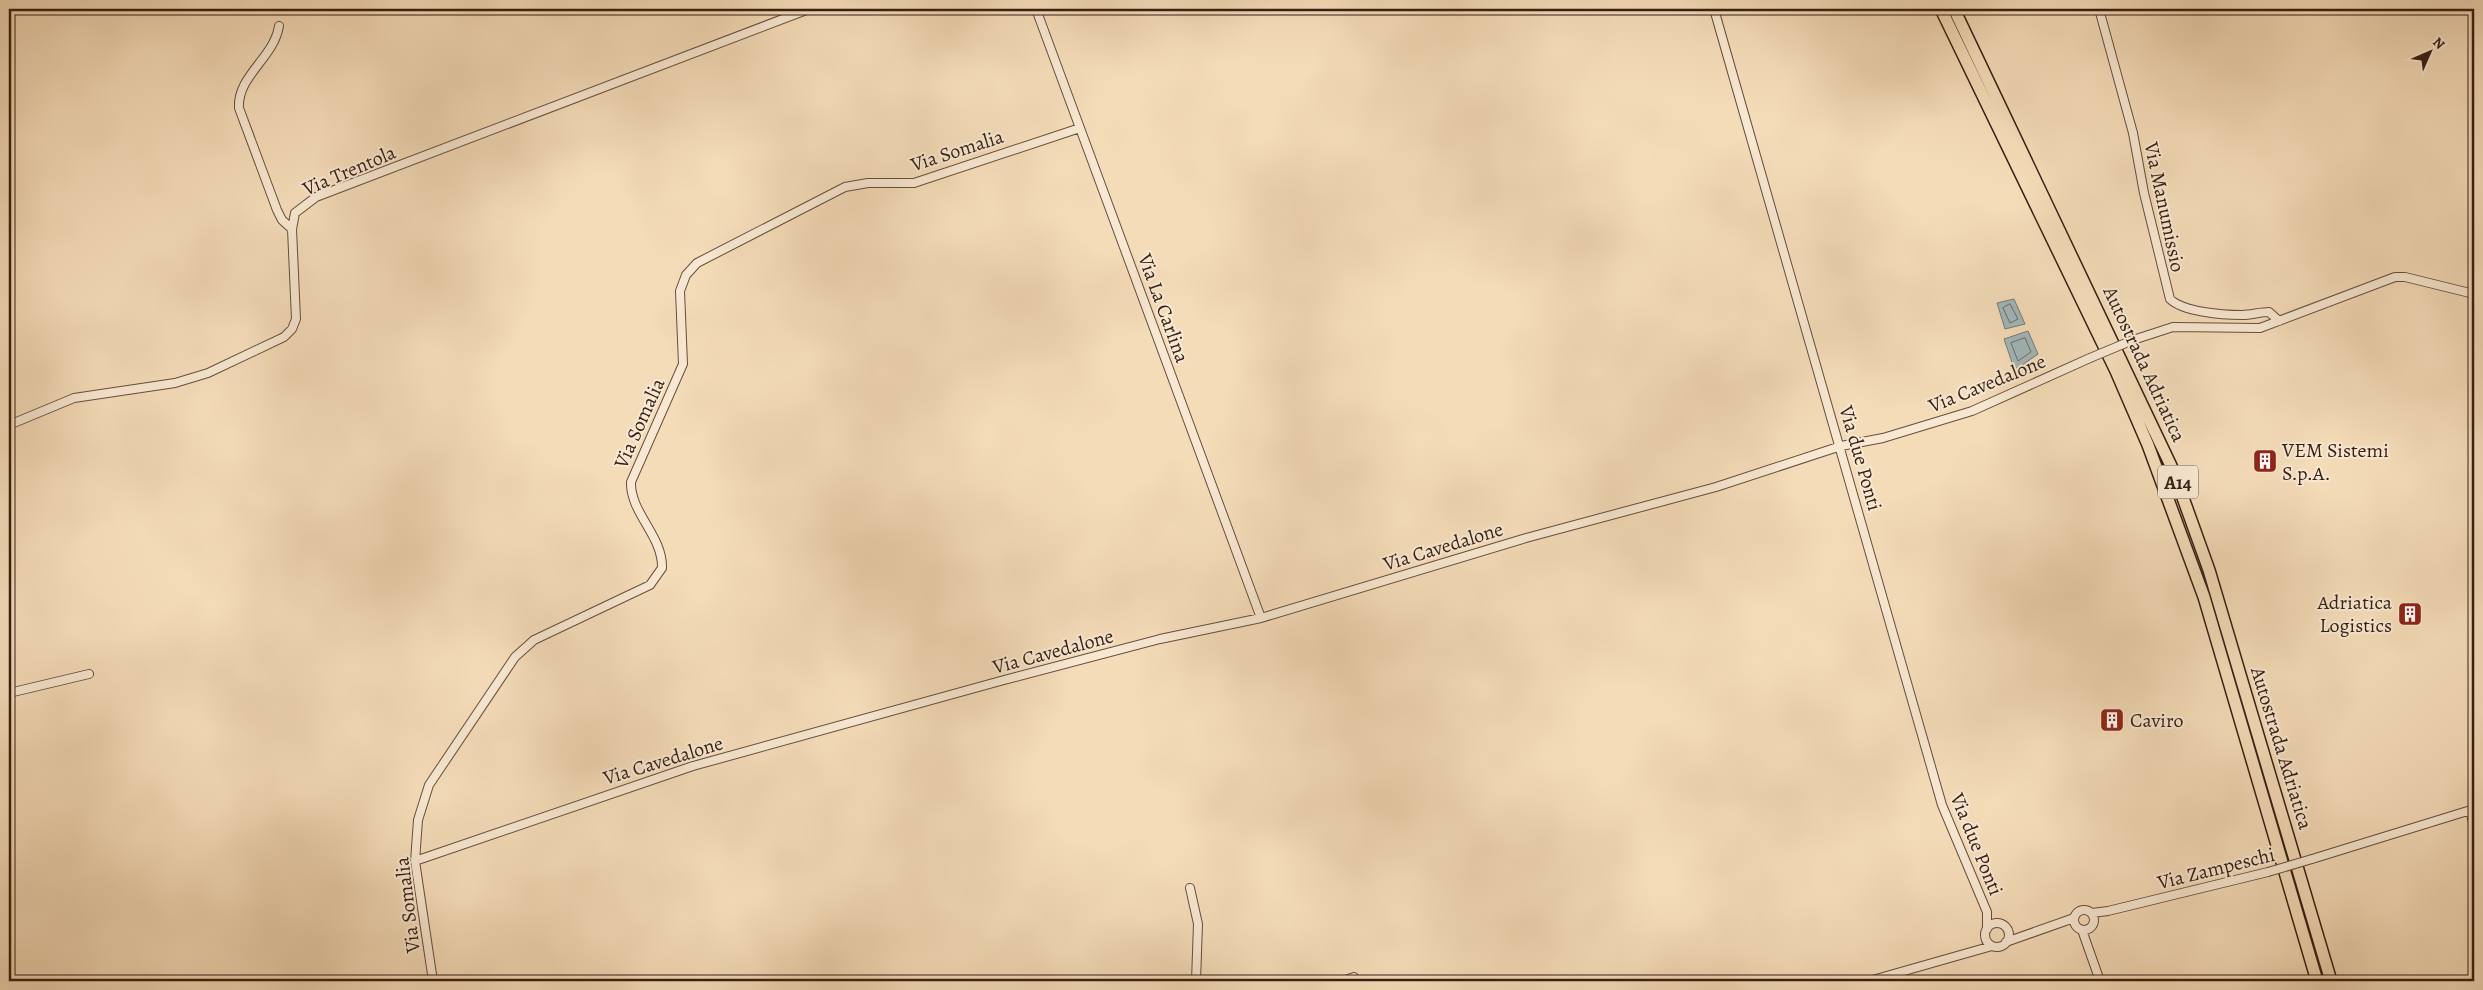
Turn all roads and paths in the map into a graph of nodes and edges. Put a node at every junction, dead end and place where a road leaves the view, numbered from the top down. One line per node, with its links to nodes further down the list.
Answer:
1 (809, 9): 9 (street, Via Trentola)
2 (1036, 9): 8 (street, Via La Carlina)
3 (1714, 9): 13 (street, Via due Ponti)
4 (1941, 9): 39 (highway, Autostrada Adriatica / A14)
5 (1954, 9): 40 (highway, Autostrada Adriatica / A14)
6 (2099, 9): 11 (street, Via Manumissio)
7 (279, 26): 9 (street)
8 (1080, 128): 14 (street, Via La Carlina); 19 (street, Via Somalia)
9 (292, 229): 12 (street, Via Trentola)
10 (2474, 294): 11 (street, Via Cavedalone)
11 (2279, 321): 13 (street, Via Cavedalone, bridge)
12 (9, 425)
13 (1841, 446): 14 (street, Via Cavedalone); 22 (street, Via due Ponti)
14 (1261, 618): 19 (street, Via Cavedalone)
15 (89, 674): 16 (street)
16 (9, 694)
17 (2472, 810): 18 (street); 21 (street, Via Zampeschi, bridge)
18 (2474, 826)
19 (415, 861): 34 (street, Via Somalia)
20 (1190, 888): 35 (street)
21 (2108, 911): 23 (street, Via Zampeschi); 26 (street, Via Zampeschi)
22 (1987, 912): 24 (street, Via due Ponti); 27 (street, Via due Ponti)
23 (2092, 913): 25 (street, Via Zampeschi); 26 (street)
24 (2000, 924): 27 (street); 28 (street)
25 (2077, 924): 26 (street, Via Zampeschi); 29 (street); 32 (street)
26 (2093, 924): 32 (street)
27 (1987, 928): 31 (street)
28 (2008, 932): 29 (street); 30 (street)
29 (2018, 938): 30 (street)
30 (2006, 942): 31 (street)
31 (1989, 944): 37 (street)
32 (2088, 946): 38 (street)
33 (1354, 977): 36 (street)
34 (433, 981)
35 (1196, 981)
36 (1344, 981)
37 (1869, 981)
38 (2100, 981)
39 (2317, 981)
40 (2331, 981)

